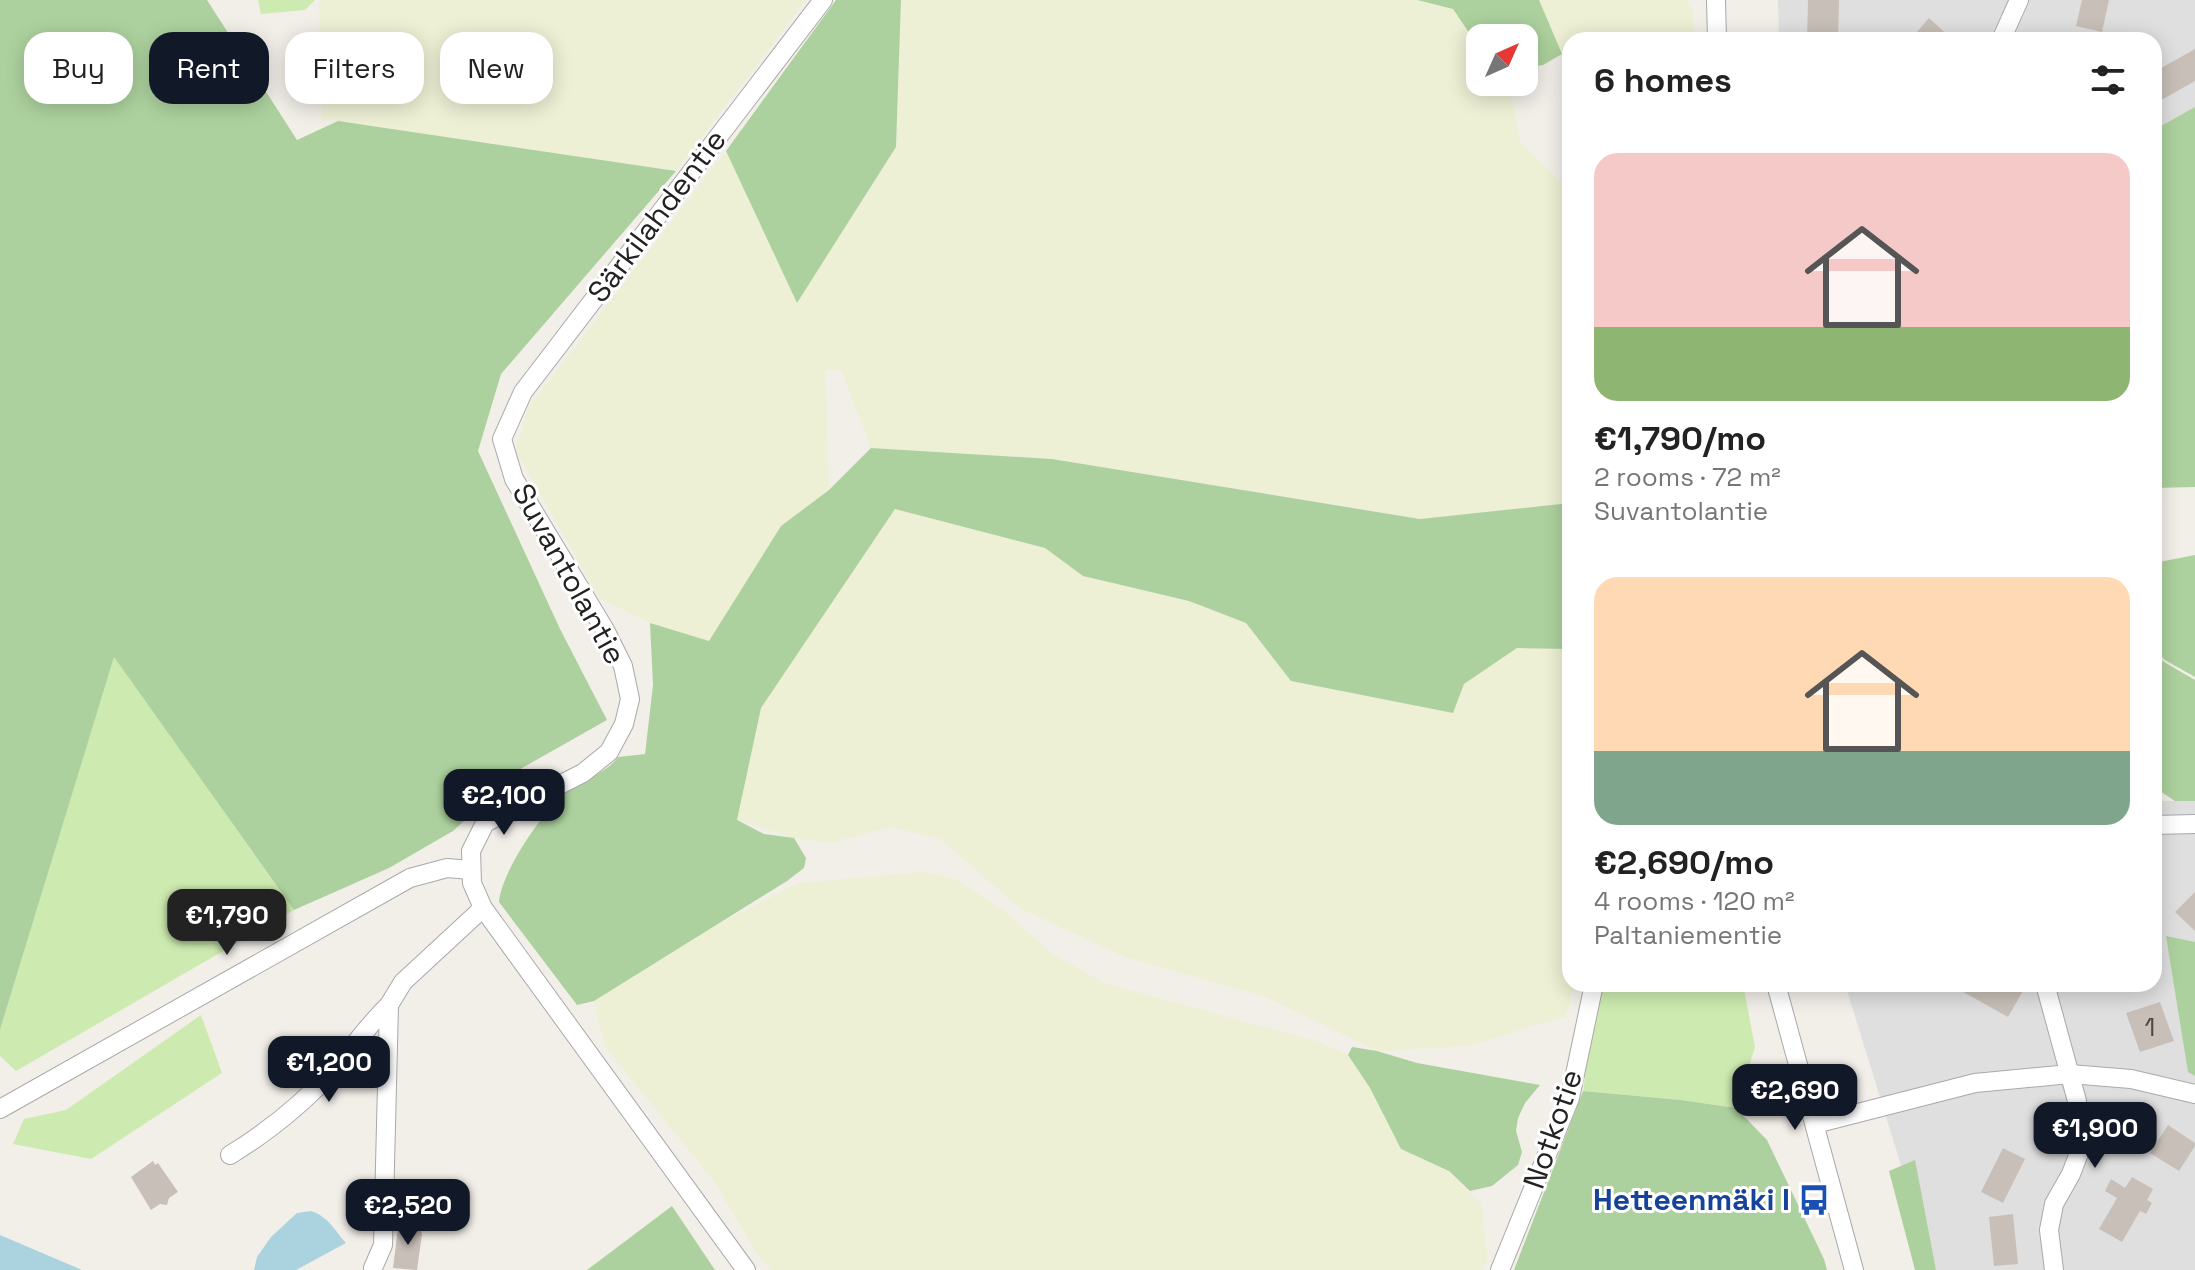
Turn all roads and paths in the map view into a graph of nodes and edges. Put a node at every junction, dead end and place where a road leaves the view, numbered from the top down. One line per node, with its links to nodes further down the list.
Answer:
1 (823, 0): 6 (street, Särkilahdentie)
2 (1716, 0): 4 (street)
3 (2019, 0): 5 (street)
4 (1717, 32)
5 (2005, 32)
6 (502, 439): 9 (street, Suvantolantie)
7 (2195, 824): 8 (street)
8 (2162, 825)
9 (471, 870): 10 (street); 17 (street)
10 (483, 908): 14 (street); 21 (street)
11 (1592, 992): 22 (street, Notkotie)
12 (1778, 992): 18 (street)
13 (2047, 992): 15 (street)
14 (389, 1005): 19 (street); 20 (street)
15 (2070, 1074): 16 (street); 18 (street); 24 (street)
16 (2195, 1094)
17 (0, 1109)
18 (1815, 1124): 23 (street)
19 (230, 1155)
20 (373, 1268)
21 (746, 1270)
22 (1500, 1270)
23 (1854, 1270)
24 (2054, 1270)

